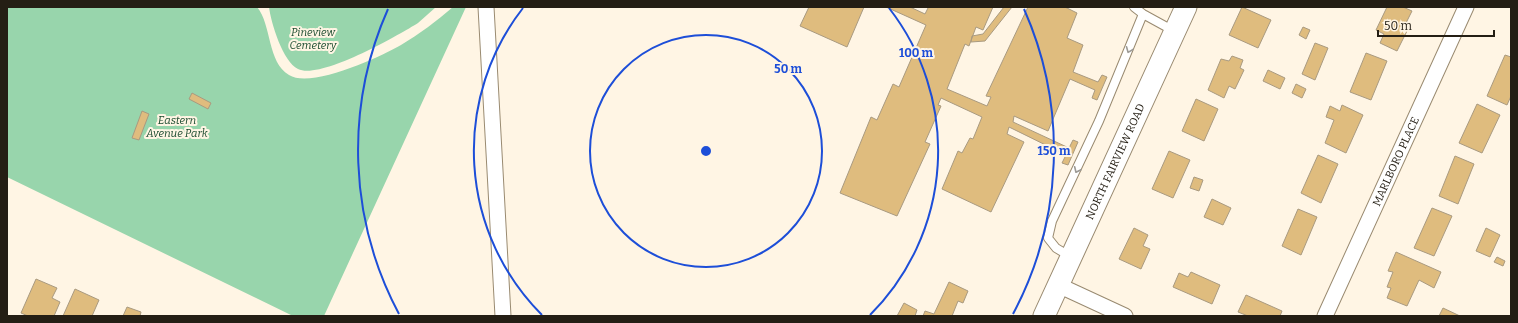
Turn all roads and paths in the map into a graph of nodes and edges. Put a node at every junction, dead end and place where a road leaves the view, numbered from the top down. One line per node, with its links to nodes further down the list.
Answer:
1 (486, 7): 9 (street)
2 (1134, 7): 5 (lane)
3 (1186, 7): 6 (main road, NORTH FAIRVIEW ROAD)
4 (1466, 7): 12 (street, MARLBORO PLACE)
5 (1143, 11): 6 (lane); 7 (lane, one-way to 7)
6 (1175, 32): 7 (main road, NORTH FAIRVIEW ROAD)
7 (1071, 257): 8 (main road, NORTH FAIRVIEW ROAD)
8 (1058, 286): 10 (main road, NORTH FAIRVIEW ROAD); 11 (street)
9 (503, 316)
10 (1044, 316)
11 (1125, 316)
12 (1325, 316)

